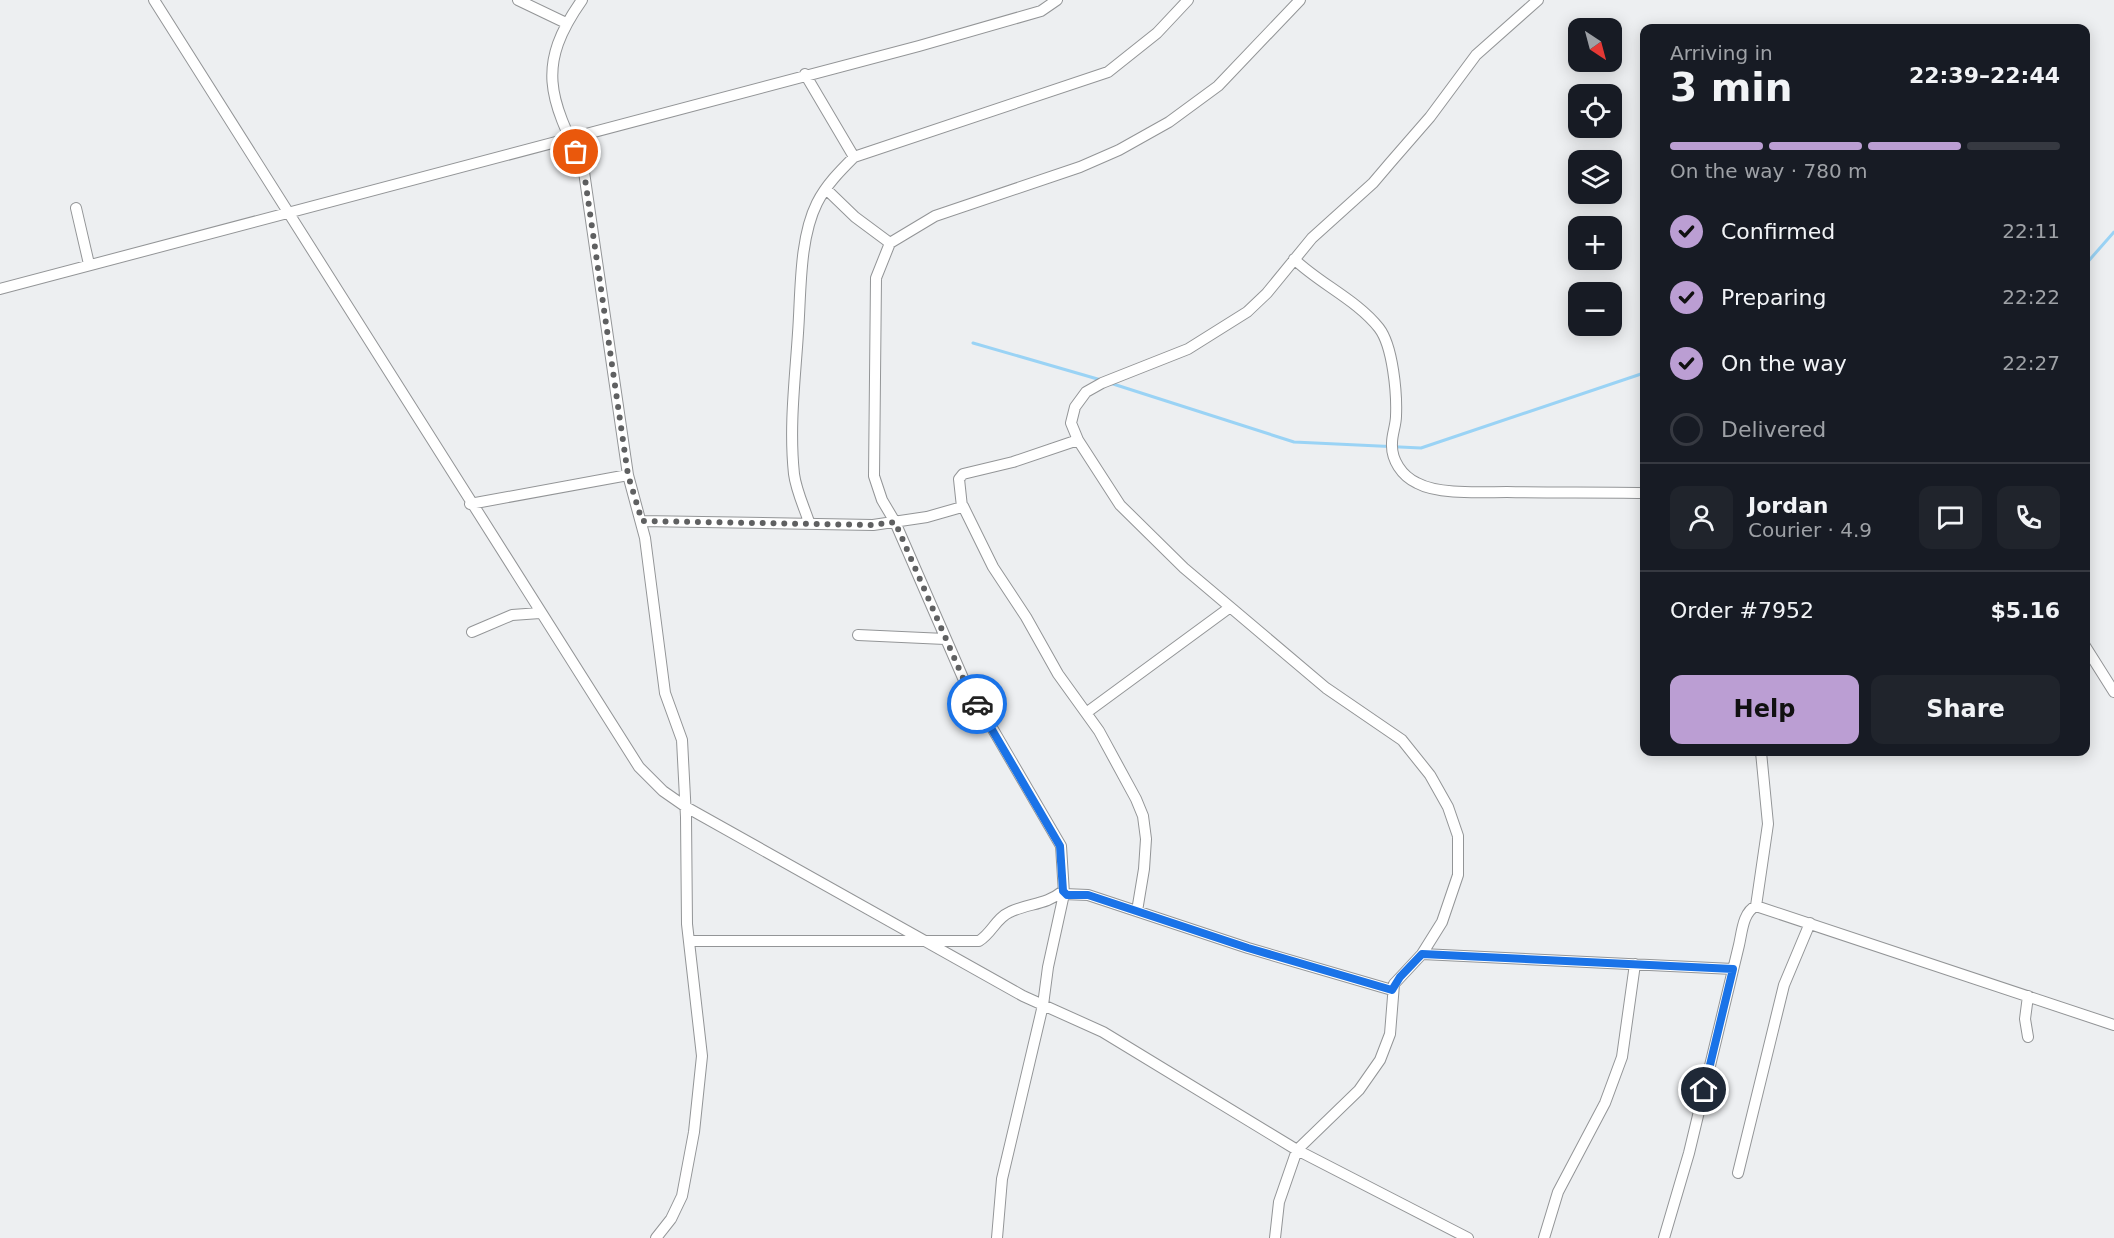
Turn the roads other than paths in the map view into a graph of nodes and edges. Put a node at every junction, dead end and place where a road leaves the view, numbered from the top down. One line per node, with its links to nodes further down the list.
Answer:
1 (154, 0): 14 (street)
2 (518, 0): 8 (street)
3 (582, 0): 8 (street)
4 (1057, 0): 9 (street)
5 (1188, 0): 11 (street)
6 (1300, 0): 15 (street)
7 (1538, 0): 16 (street)
8 (566, 23): 10 (street)
9 (805, 74): 10 (street); 11 (street)
10 (570, 140): 14 (street); 20 (street)
11 (854, 157): 12 (street)
12 (826, 189): 15 (street); 25 (street)
13 (76, 208): 17 (street)
14 (288, 212): 17 (street); 22 (street)
15 (890, 243): 26 (street)
16 (1294, 260): 19 (street); 21 (street)
17 (89, 264): 18 (street)
18 (0, 289)
19 (1078, 440): 23 (street); 27 (street)
20 (628, 475): 22 (street); 24 (street)
21 (1640, 494)
22 (470, 504): 28 (street)
23 (963, 506): 26 (street); 34 (street)
24 (642, 521): 25 (street); 36 (street)
25 (809, 522): 26 (street)
26 (895, 522): 31 (street)
27 (1229, 608): 34 (street); 43 (street)
28 (540, 613): 29 (street); 36 (street)
29 (472, 632)
30 (858, 635): 31 (street)
31 (945, 639): 37 (street)
32 (2090, 654): 33 (street)
33 (2114, 692)
34 (1086, 713): 39 (street)
35 (1761, 756): 38 (street)
36 (686, 807): 41 (street); 42 (street)
37 (1063, 892): 39 (street); 42 (street); 48 (street)
38 (1756, 906): 40 (street); 45 (street)
39 (1137, 911): 46 (street)
40 (1810, 923): 47 (street); 52 (street)
41 (689, 941): 42 (street); 53 (street)
42 (927, 941): 48 (street)
43 (1422, 954): 44 (street); 46 (street)
44 (1635, 964): 45 (street); 57 (street)
45 (1733, 969): 58 (street)
46 (1392, 990): 51 (street)
47 (2028, 996): 49 (street); 50 (street)
48 (1043, 1005): 51 (street); 54 (street)
49 (2114, 1024)
50 (2028, 1037)
51 (1297, 1150): 55 (street); 56 (street)
52 (1738, 1173)
53 (656, 1238)
54 (997, 1238)
55 (1275, 1238)
56 (1468, 1238)
57 (1544, 1238)
58 (1664, 1238)

